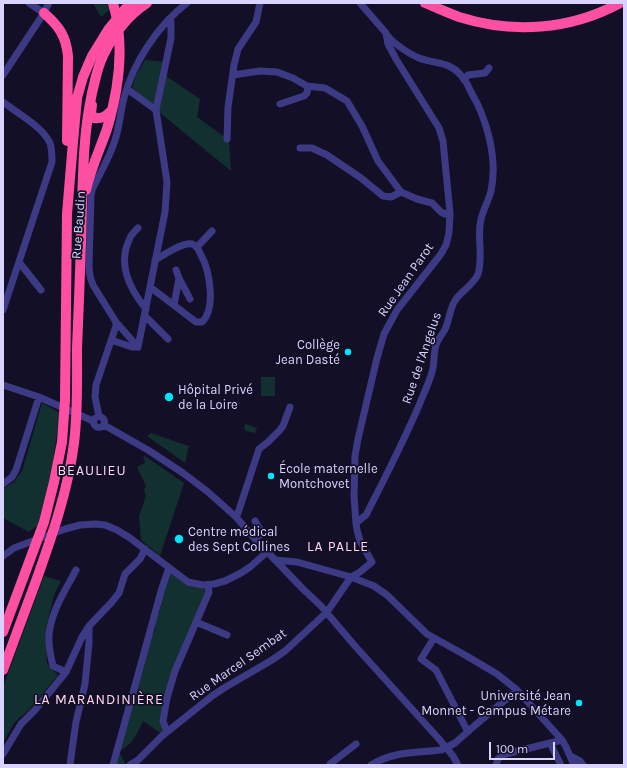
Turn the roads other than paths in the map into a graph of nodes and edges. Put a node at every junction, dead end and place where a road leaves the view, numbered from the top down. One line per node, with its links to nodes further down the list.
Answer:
1 (29, 3): 13 (street)
2 (49, 3): 13 (street)
3 (113, 3): 25 (highway)
4 (147, 3): 12 (highway)
5 (187, 3): 14 (street, Rue Baudin)
6 (260, 3): 18 (street)
7 (360, 3): 15 (street, Rue Jean Parot)
8 (425, 3): 11 (highway)
9 (441, 3): 10 (highway)
10 (606, 3)
11 (620, 3)
12 (130, 9): 19 (highway); 31 (highway)
13 (44, 13): 17 (street); 31 (highway)
14 (169, 19): 22 (street, Rue Baudin); 26 (street)
15 (386, 33): 20 (street, Rue de l'Angelus); 30 (street, Rue Jean Parot)
16 (489, 68): 20 (street)
17 (3, 75)
18 (233, 75): 21 (street); 27 (street)
19 (95, 79): 25 (highway); 32 (highway)
20 (464, 80): 57 (street, Rue de l'Angelus)
21 (308, 86): 24 (street); 29 (street)
22 (127, 89): 26 (street); 46 (street, Rue Baudin)
23 (3, 102): 37 (street)
24 (280, 104)
25 (112, 110): 32 (highway)
26 (156, 110): 36 (street)
27 (228, 139)
28 (300, 148): 29 (street)
29 (401, 192): 30 (street)
30 (450, 213): 57 (street, Rue Jean Parot)
31 (67, 214): 70 (highway)
32 (81, 217): 75 (highway)
33 (138, 228): 45 (street)
34 (212, 231): 35 (street)
35 (196, 247): 36 (street); 43 (street)
36 (155, 260): 40 (street)
37 (20, 262): 41 (street); 44 (street)
38 (176, 270): 39 (street)
39 (179, 278): 42 (street); 43 (street)
40 (150, 286): 43 (street); 45 (street)
41 (41, 290)
42 (190, 299)
43 (174, 305)
44 (3, 310)
45 (145, 312): 47 (street); 49 (street)
46 (116, 322): 48 (street); 49 (street, Rue Baudin)
47 (168, 339)
48 (111, 340): 49 (street); 53 (street)
49 (138, 347)
50 (3, 386): 51 (street)
51 (39, 397): 53 (street); 54 (street)
52 (290, 407): 55 (street)
53 (93, 419): 55 (street)
54 (3, 484)
55 (236, 517): 58 (street)
56 (255, 521): 58 (street)
57 (356, 523): 65 (street, Rue Jean Parot)
58 (255, 539): 60 (street)
59 (145, 549): 61 (street); 63 (street); 69 (street)
60 (267, 552): 62 (street); 66 (street)
61 (3, 556)
62 (275, 560): 65 (street); 67 (street)
63 (169, 568): 66 (street); 90 (street)
64 (76, 570): 76 (street)
65 (352, 577): 67 (street, Rue Marcel Sembat); 72 (street)
66 (208, 585): 68 (street)
67 (327, 612): 78 (street, Rue Marcel Sembat); 83 (street)
68 (196, 622): 71 (street); 78 (street)
69 (89, 626): 73 (street); 74 (street)
70 (3, 632)
71 (227, 635)
72 (434, 638): 77 (street); 79 (street)
73 (80, 642): 74 (street); 76 (street)
74 (89, 643): 89 (street)
75 (3, 670)
76 (66, 672): 84 (street)
77 (517, 690): 79 (street); 80 (street)
78 (167, 732): 87 (street, Rue Marcel Sembat)
79 (468, 732): 83 (street)
80 (562, 740): 81 (street); 85 (street)
81 (550, 743): 96 (street); 97 (street)
82 (356, 744): 92 (street)
83 (446, 748): 86 (street); 95 (street)
84 (3, 754)
85 (570, 756): 88 (street); 98 (street)
86 (388, 758): 93 (street); 94 (street)
87 (140, 763): 91 (street, Rue Marcel Sembat)
88 (575, 764)
89 (70, 765)
90 (113, 765)
91 (130, 765)
92 (330, 765)
93 (371, 765)
94 (391, 765)
95 (458, 765)
96 (496, 765)
97 (561, 765)
98 (583, 765)

